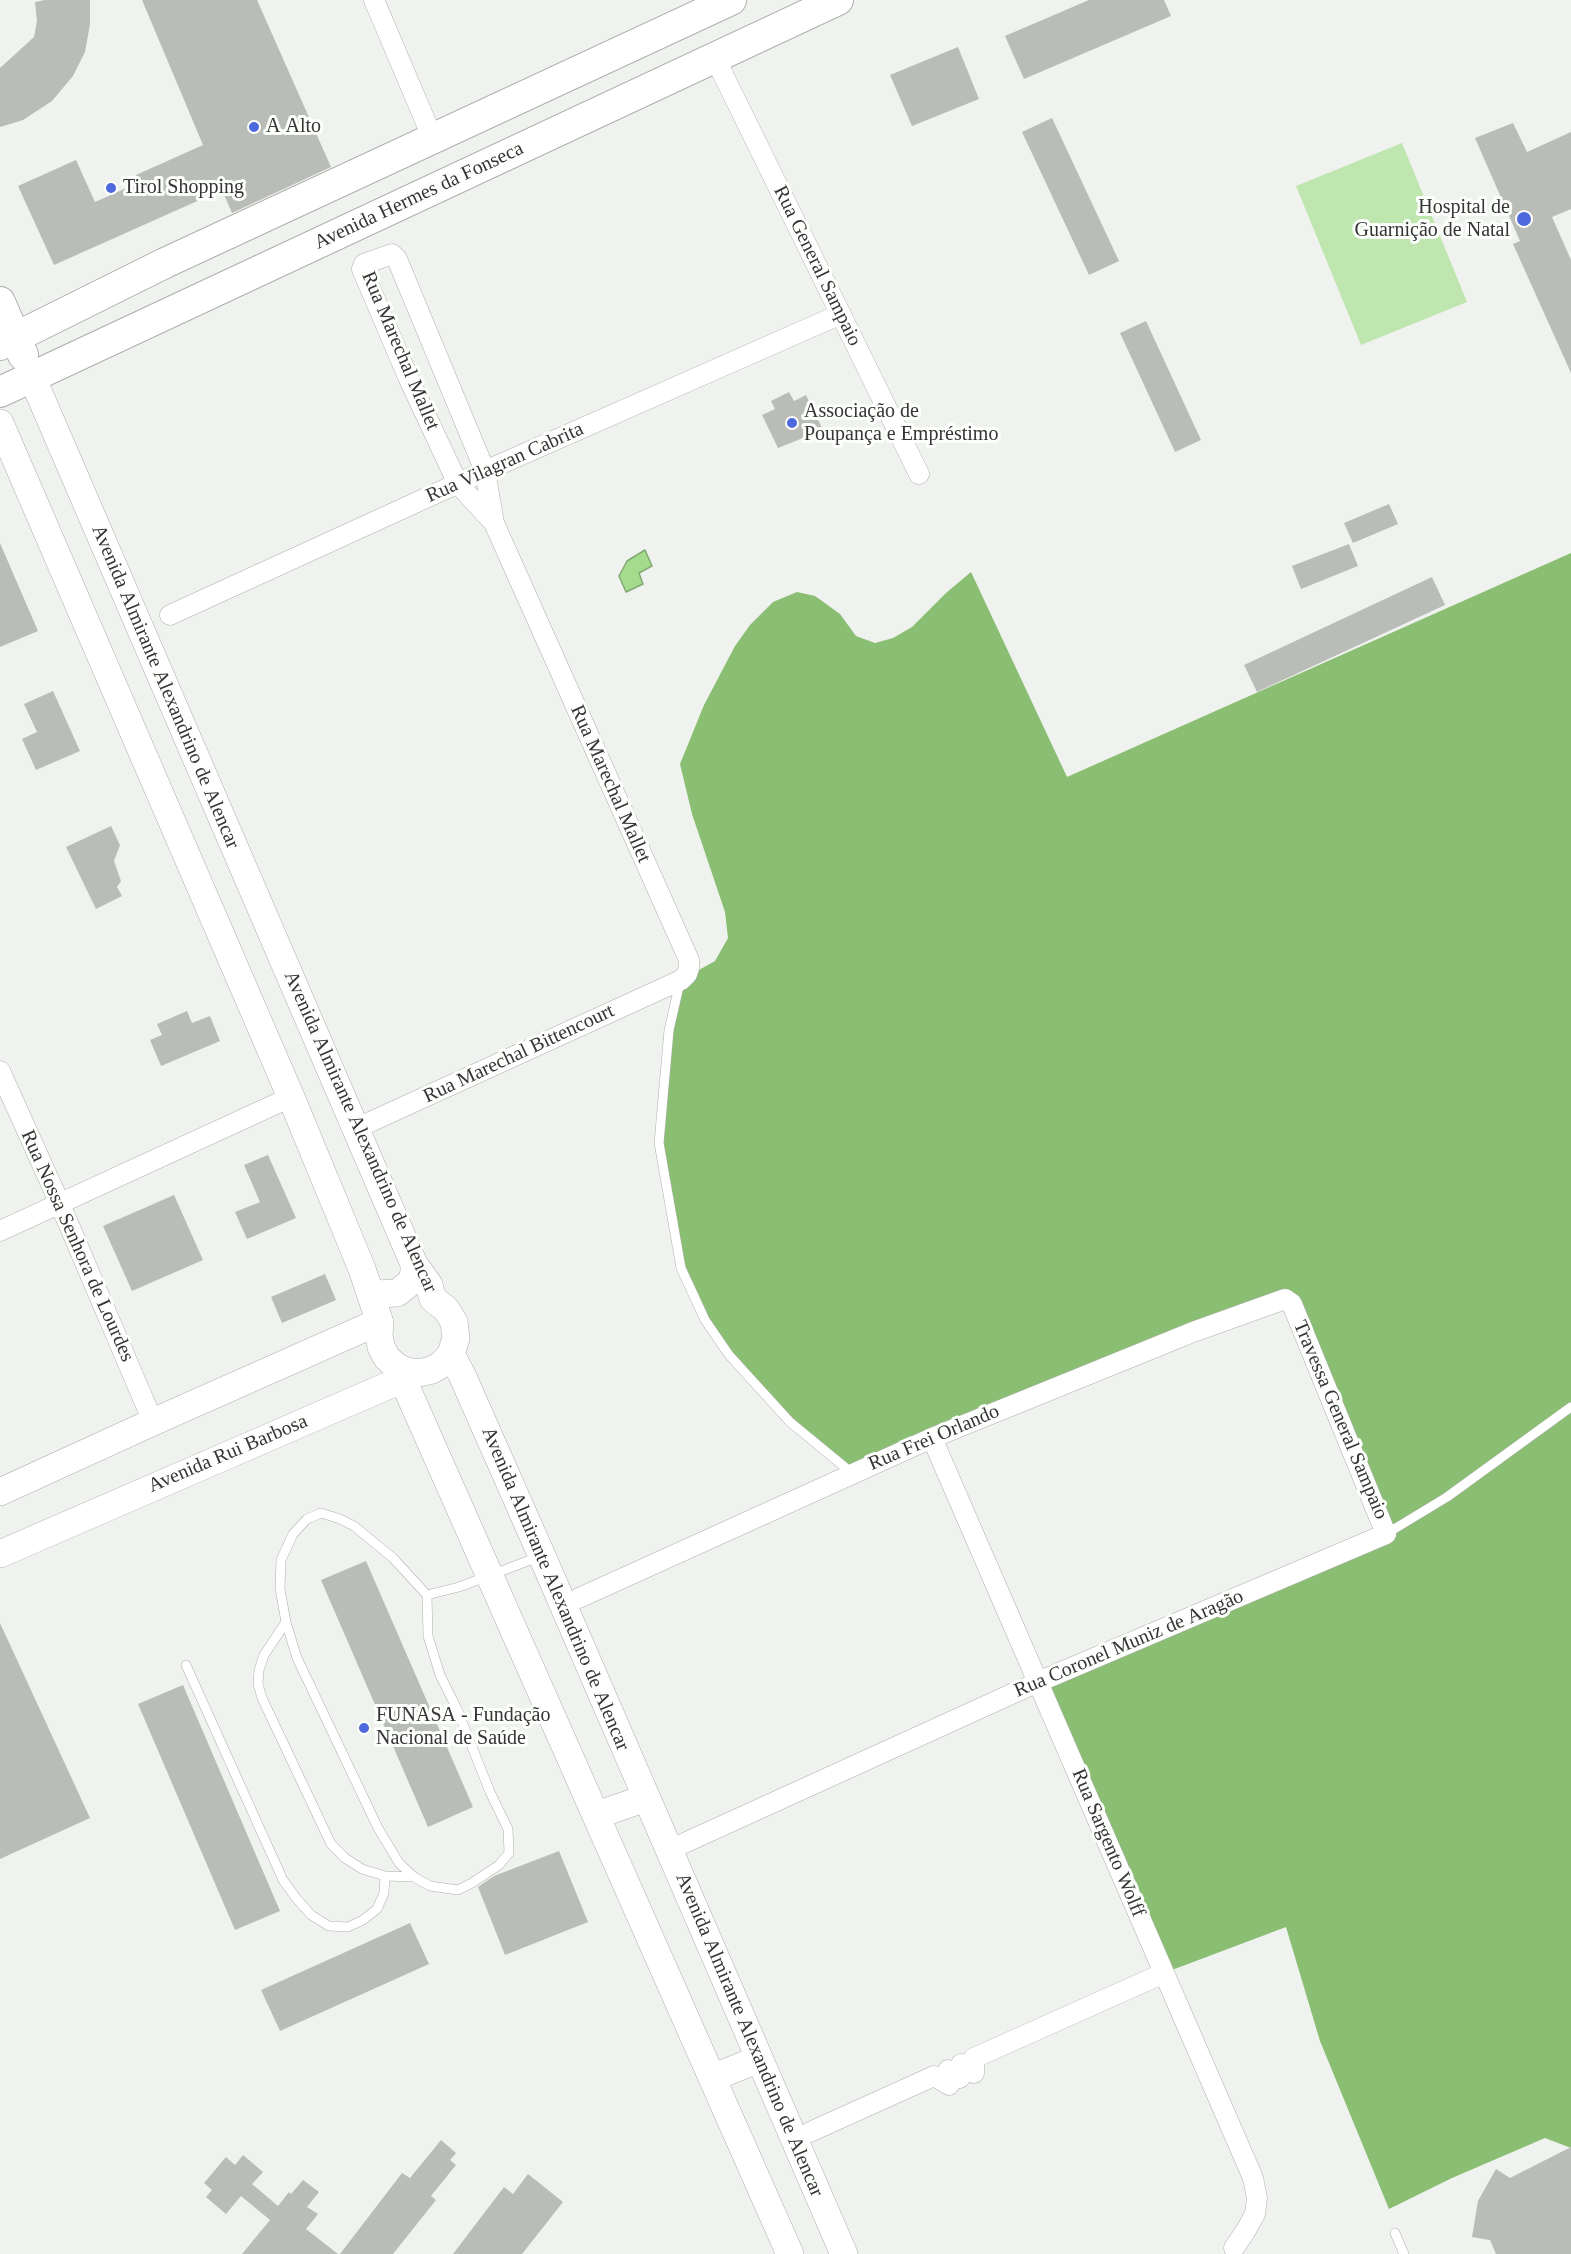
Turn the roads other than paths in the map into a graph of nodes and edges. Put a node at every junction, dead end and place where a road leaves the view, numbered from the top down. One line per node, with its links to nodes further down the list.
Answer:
1 (374, 0): 5 (street)
2 (731, 0): 5 (main road)
3 (838, 0): 4 (main road, Avenida Hermes da Fonseca)
4 (715, 57): 7 (street, Rua General Sampaio); 9 (main road, Avenida Hermes da Fonseca)
5 (433, 139): 8 (main road)
6 (0, 302): 8 (main road, Avenida Almirante Alexandrino de Alencar)
7 (841, 314): 12 (street, Rua Vilagran Cabrita); 13 (street, Rua General Sampaio)
8 (8, 342): 9 (main road, Avenida Almirante Alexandrino de Alencar)
9 (32, 377): 10 (main road, Avenida Hermes da Fonseca); 20 (main road, Avenida Almirante Alexandrino de Alencar)
10 (0, 392)
11 (0, 423): 19 (main road)
12 (485, 471): 14 (street, Rua Vilagran Cabrita); 14 (street, Rua Marechal Mallet); 15 (street, Rua Marechal Mallet)
13 (919, 474)
14 (458, 484): 15 (street, Rua Marechal Mallet); 16 (street, Rua Vilagran Cabrita)
15 (494, 523): 17 (street, Rua Marechal Mallet)
16 (170, 615)
17 (681, 980): 20 (street, Rua Marechal Bittencourt); 34 (lane)
18 (0, 1071): 21 (street, Rua Nossa Senhora de Lourdes)
19 (291, 1097): 21 (street); 24 (main road)
20 (357, 1128): 23 (main road, Avenida Almirante Alexandrino de Alencar)
21 (60, 1204): 22 (street); 32 (street, Rua Nossa Senhora de Lourdes)
22 (0, 1231)
23 (414, 1264): 24 (main road); 25 (main road, Avenida Almirante Alexandrino de Alencar)
24 (366, 1279): 27 (main road); 28 (main road)
25 (433, 1299): 27 (main road); 29 (main road, Avenida Almirante Alexandrino de Alencar)
26 (1293, 1307): 33 (street, Rua Frei Orlando); 36 (street, Travessa General Sampaio)
27 (380, 1323): 28 (main road); 30 (main road)
28 (342, 1338): 32 (main road)
29 (451, 1354): 30 (main road); 38 (main road, Avenida Almirante Alexandrino de Alencar)
30 (406, 1371): 37 (main road, Avenida Rui Barbosa); 39 (main road)
31 (1571, 1407): 36 (lane, Rua Coronel Muniz de Aragão)
32 (153, 1422): 35 (main road)
33 (932, 1438): 34 (street, Rua Frei Orlando); 44 (street, Rua Sargento Wolff)
34 (852, 1473): 41 (street, Rua Frei Orlando)
35 (0, 1492)
36 (1386, 1533): 44 (street, Rua Coronel Muniz de Aragão)
37 (0, 1554)
38 (542, 1556): 39 (lane); 45 (main road, Avenida Almirante Alexandrino de Alencar)
39 (490, 1574): 40 (lane); 46 (main road)
40 (427, 1596): 42 (lane); 49 (lane)
41 (579, 1598)
42 (286, 1622): 48 (lane); 49 (lane)
43 (186, 1665): 48 (lane)
44 (1038, 1682): 47 (street, Rua Coronel Muniz de Aragão); 50 (street, Rua Sargento Wolff)
45 (646, 1798): 46 (main road); 47 (main road, Avenida Almirante Alexandrino de Alencar)
46 (597, 1815): 52 (main road)
47 (669, 1850): 51 (main road, Avenida Almirante Alexandrino de Alencar)
48 (385, 1876): 49 (lane)
49 (414, 1876)
50 (1164, 1973): 53 (street); 55 (street, Rua Sargento Wolff)
51 (759, 2059): 52 (main road); 57 (main road, Avenida Almirante Alexandrino de Alencar)
52 (712, 2078): 56 (main road)
53 (810, 2132)
54 (1395, 2233): 58 (lane)
55 (1230, 2252)
56 (790, 2254)
57 (844, 2254)
58 (1404, 2254)

